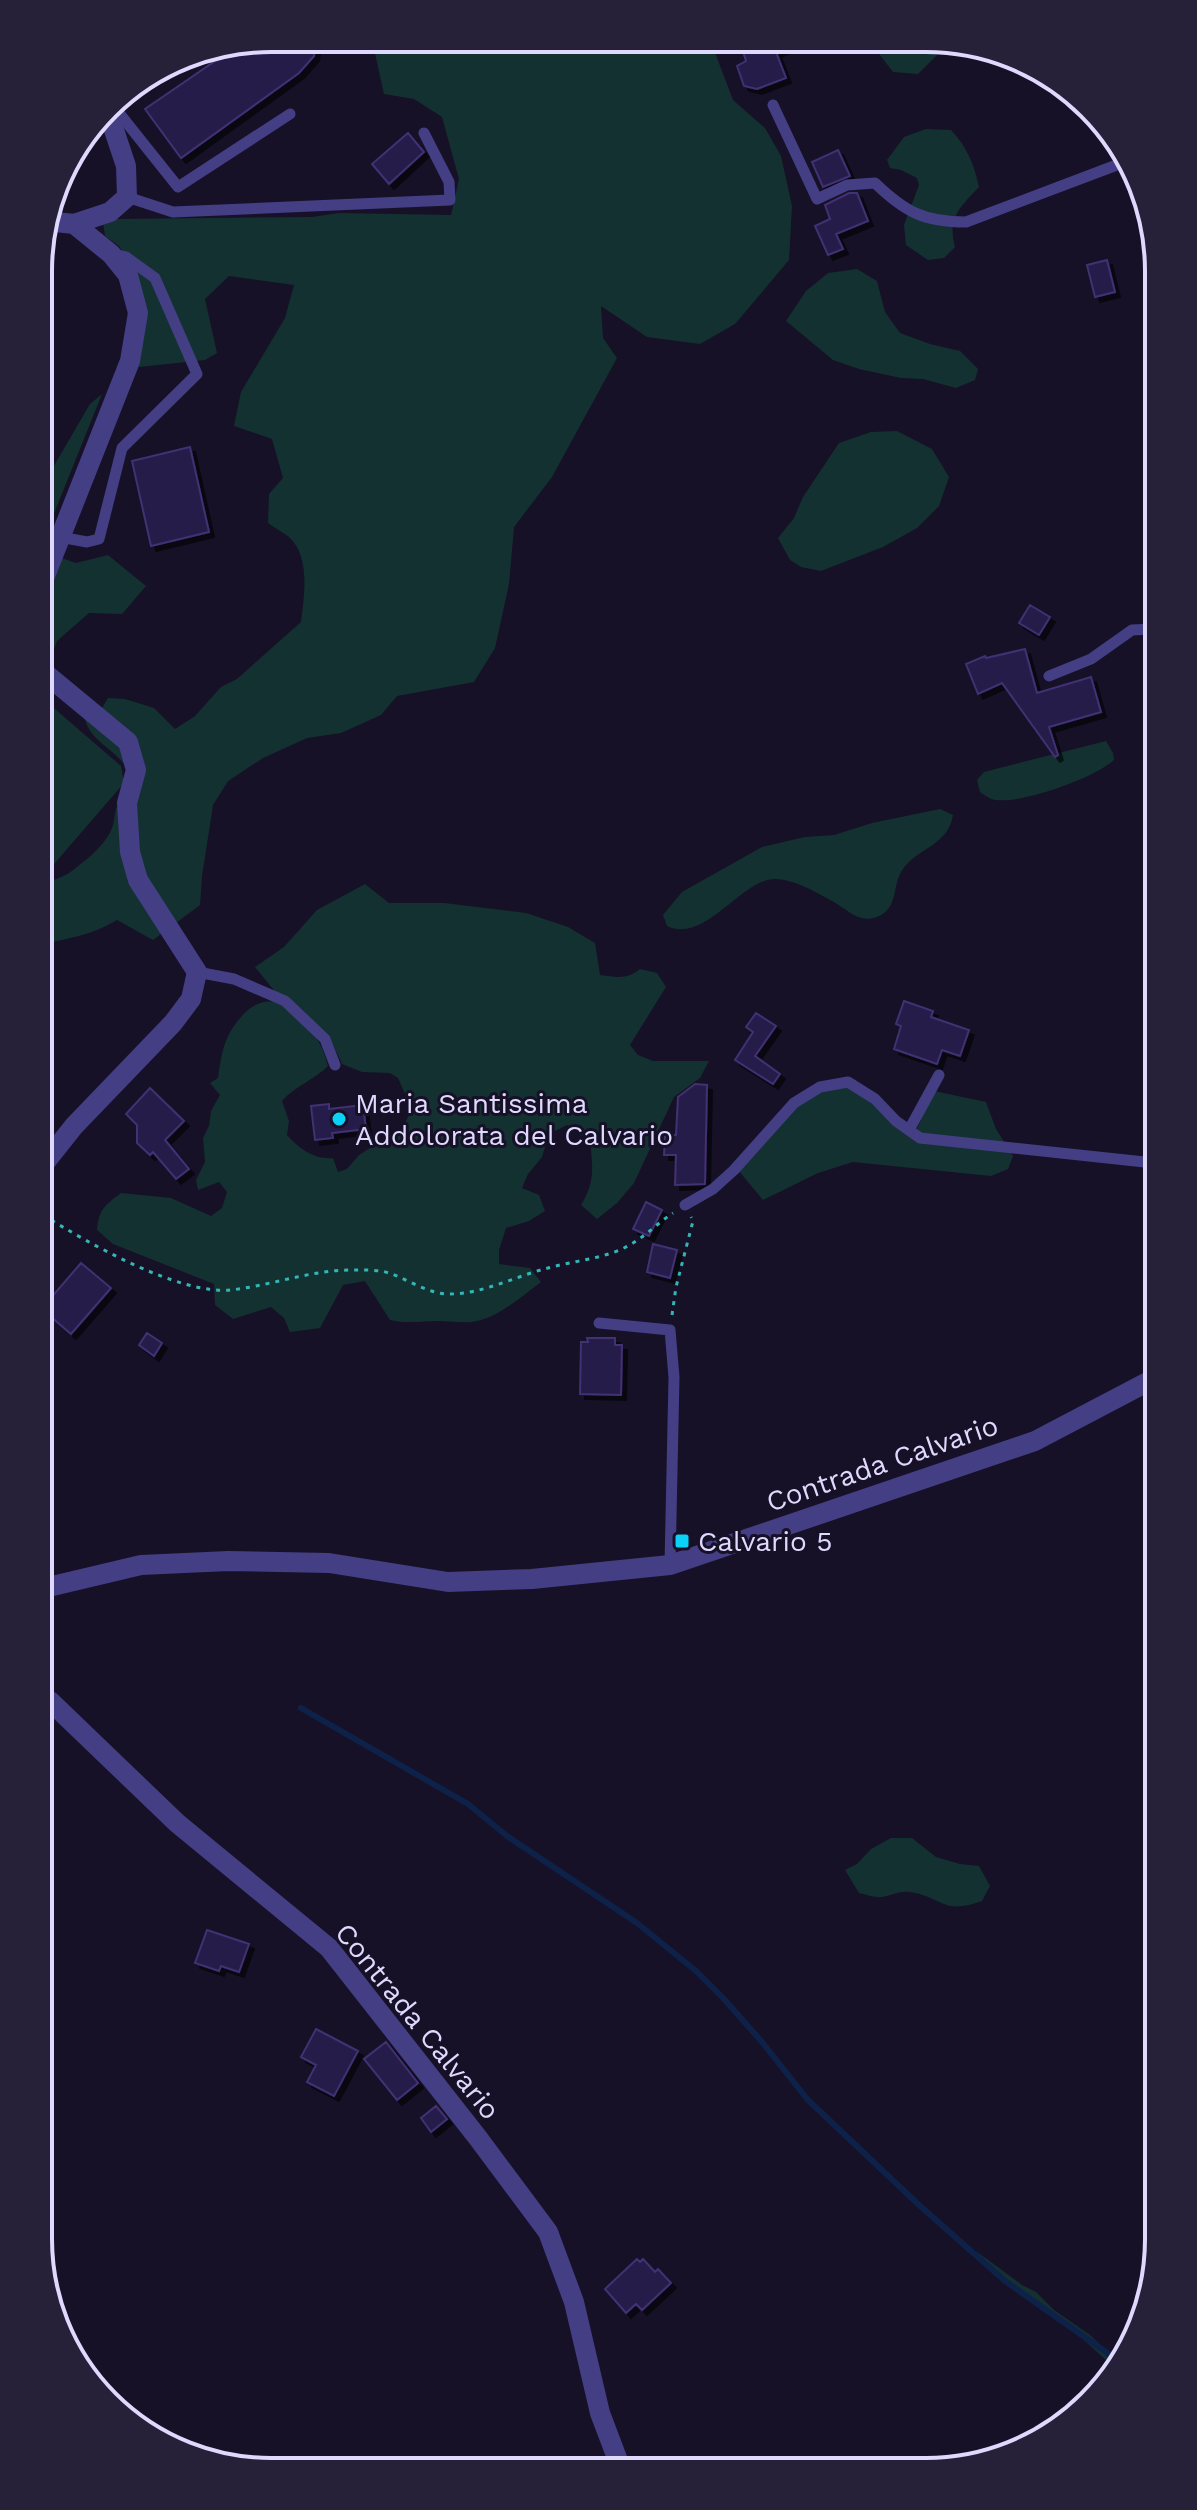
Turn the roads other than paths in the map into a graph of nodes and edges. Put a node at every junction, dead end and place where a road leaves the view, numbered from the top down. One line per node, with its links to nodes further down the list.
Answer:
1 (773, 105): 6 (lane)
2 (119, 113): 3 (lane)
3 (290, 114)
4 (111, 122): 7 (street)
5 (424, 133): 7 (lane)
6 (1118, 165)
7 (127, 197): 9 (street)
8 (58, 222): 9 (street)
9 (74, 224): 10 (street)
10 (111, 254): 11 (street); 11 (lane)
11 (60, 537): 12 (street)
12 (52, 558)
13 (1145, 629): 14 (lane)
14 (1049, 676)
15 (52, 679): 16 (street)
16 (197, 972): 17 (lane); 20 (street)
17 (335, 1065)
18 (939, 1075): 19 (lane)
19 (909, 1130): 21 (lane); 22 (lane)
20 (52, 1154)
21 (1145, 1162)
22 (685, 1205)
23 (599, 1323): 25 (lane)
24 (1145, 1383): 25 (street, Contrada Calvario)
25 (670, 1565): 26 (street, Contrada Calvario)
26 (52, 1586)
27 (52, 1703): 28 (street, Contrada Calvario)
28 (617, 2458)

